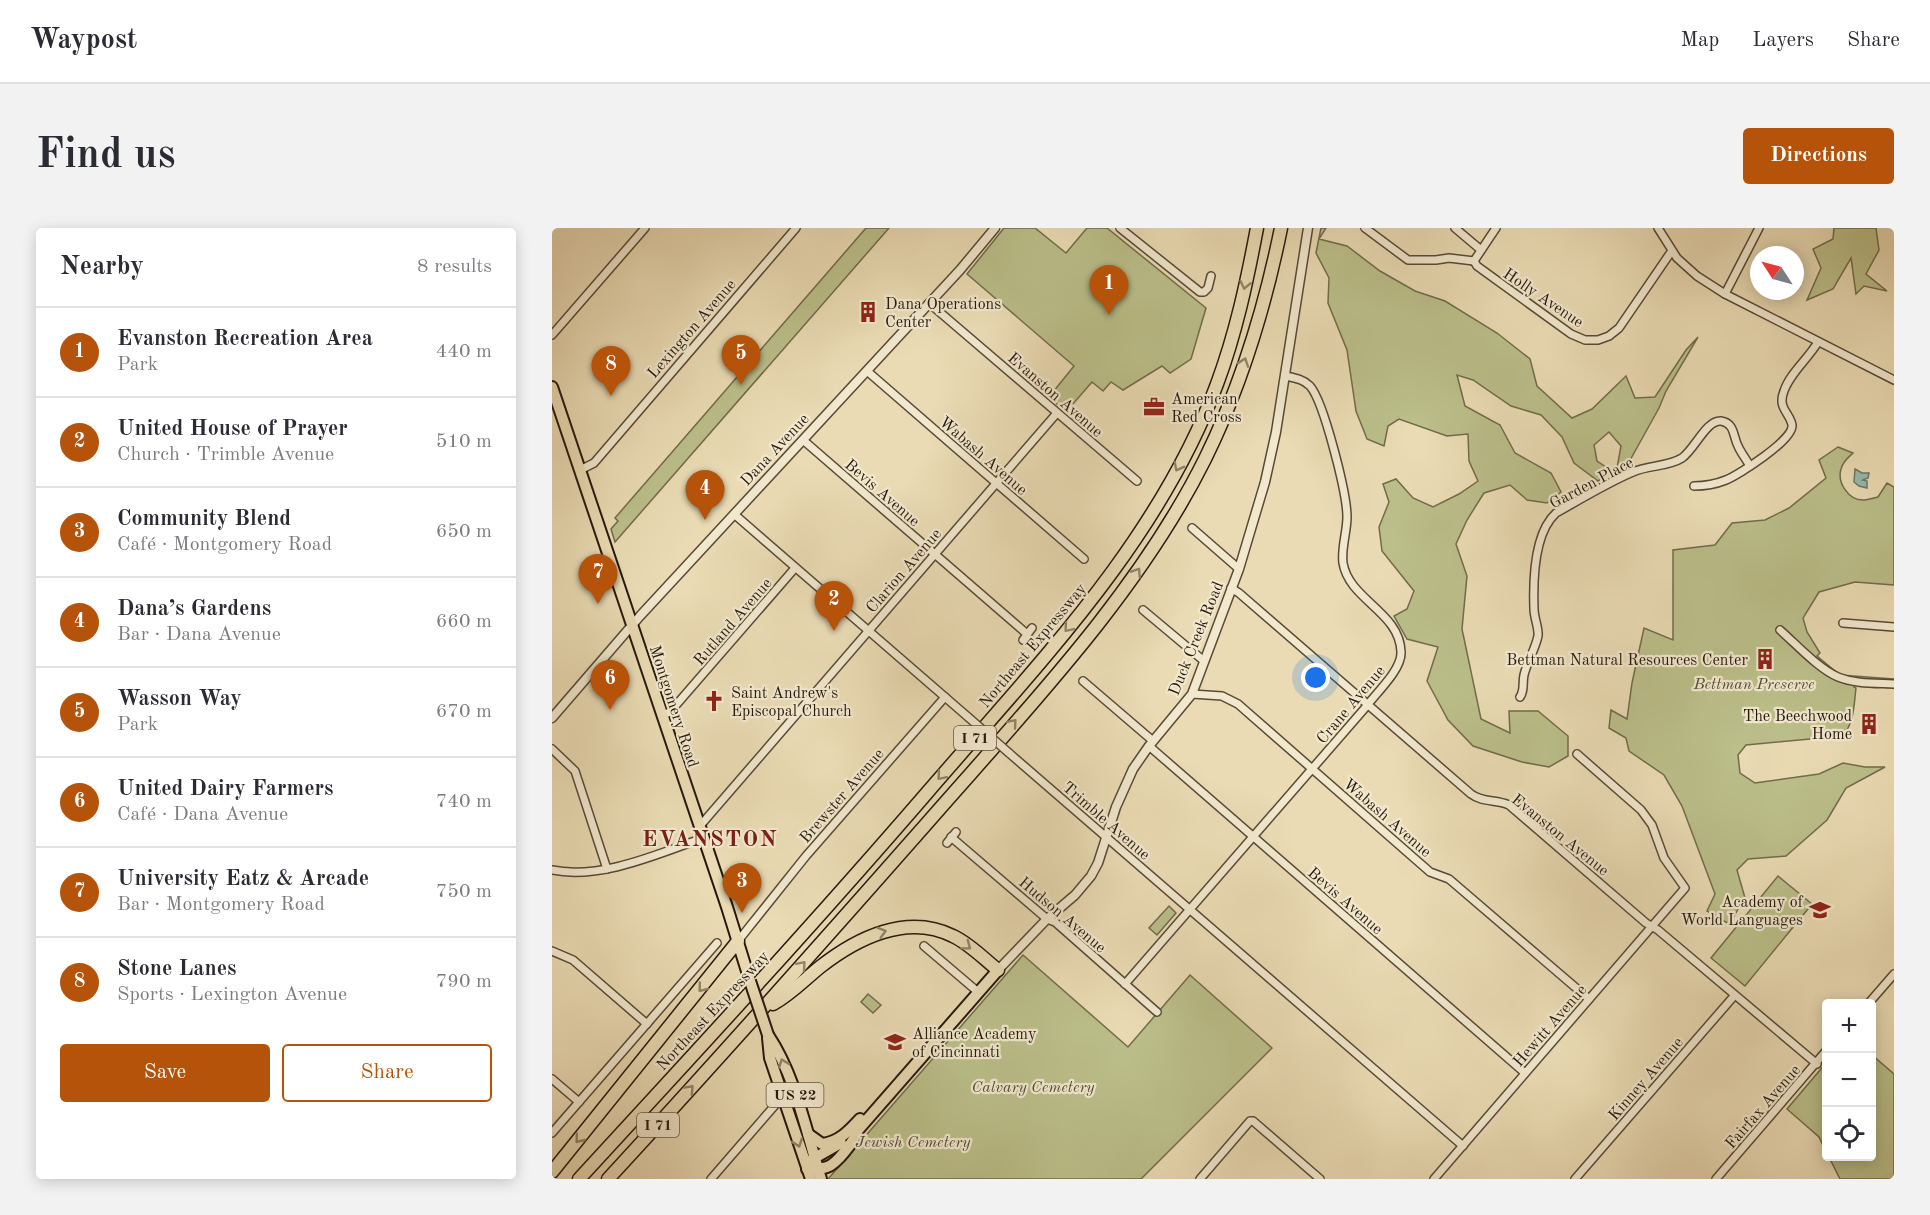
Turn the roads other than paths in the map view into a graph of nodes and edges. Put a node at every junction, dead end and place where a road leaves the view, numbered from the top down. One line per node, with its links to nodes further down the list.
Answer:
1 (645, 228): 21 (street)
2 (796, 228): 30 (street, Lexington Avenue)
3 (995, 228): 20 (street, Dana Avenue)
4 (1120, 228): 18 (street)
5 (1250, 228): 14 (highway)
6 (1257, 228): 14 (highway, Northeast Expressway / I 71)
7 (1281, 228): 82 (highway, I 71, one-way to 7)
8 (1308, 228): 24 (street, Duck Creek Road)
9 (1365, 228): 17 (street)
10 (1455, 228): 15 (street)
11 (1496, 228): 15 (street)
12 (1759, 228): 19 (street)
13 (1659, 229): 16 (street)
14 (1254, 242): 98 (highway, Northeast Expressway / I 71, one-way to 98)
15 (1480, 250): 17 (street)
16 (1671, 252): 17 (street, Holly Avenue); 19 (street)
17 (1474, 261)
18 (1212, 276)
19 (1725, 294): 22 (street)
20 (929, 303): 23 (street, Dana Avenue); 27 (street, Evanston Avenue)
21 (552, 335)
22 (1818, 342): 25 (street); 29 (street)
23 (867, 370): 28 (street, Dana Avenue); 32 (street, Wabash Avenue)
24 (1286, 376): 39 (street, Duck Creek Road); 54 (street, Crane Avenue)
25 (1894, 380)
26 (552, 387): 30 (main road, Montgomery Road / US 22)
27 (1057, 413): 31 (street, Evanston Avenue); 32 (street, Clarion Avenue)
28 (803, 440): 34 (street, Dana Avenue); 36 (street, Bevis Avenue)
29 (1750, 466): 33 (street); 53 (street, Garden Place)
30 (580, 470): 43 (main road, Montgomery Road / US 22)
31 (1137, 482)
32 (996, 483): 36 (street, Clarion Avenue); 37 (street, Wabash Avenue)
33 (1694, 486)
34 (734, 514): 38 (street, Trimble Avenue); 43 (street, Dana Avenue)
35 (1192, 528): 39 (street)
36 (934, 554): 46 (street, Clarion Avenue); 47 (street, Bevis Avenue)
37 (1084, 559)
38 (795, 568): 46 (street, Trimble Avenue); 55 (street, Rutland Avenue)
39 (1239, 568): 40 (street, Duck Creek Road)
40 (1231, 588): 48 (street, Duck Creek Road); 54 (street, Evanston Avenue)
41 (1143, 610): 48 (street)
42 (1843, 623): 44 (street)
43 (633, 625): 55 (main road, Montgomery Road / US 22); 56 (street, Dana Avenue)
44 (1894, 627)
45 (1780, 630): 50 (street)
46 (867, 631): 52 (street, Trimble Avenue); 61 (street, Clarion Avenue)
47 (1027, 634)
48 (1204, 662): 51 (street, Duck Creek Road)
49 (1083, 681): 57 (street, Bevis Avenue)
50 (1894, 684)
51 (1192, 694): 57 (street, Duck Creek Road); 60 (street, Wabash Avenue)
52 (945, 697): 62 (street, Trimble Avenue, bridge); 71 (street, Brewster Avenue)
53 (1520, 698)
54 (1368, 704): 60 (street, Crane Avenue); 70 (street, Evanston Avenue)
55 (663, 715): 61 (main road, Montgomery Road / US 22)
56 (552, 718)
57 (1151, 744): 62 (street, Duck Creek Road); 64 (street, Bevis Avenue)
58 (552, 749): 66 (street)
59 (1577, 754): 70 (street, Hewitt Avenue)
60 (1312, 769): 64 (street, Crane Avenue); 80 (street, Wabash Avenue)
61 (699, 826): 65 (main road, Montgomery Road / US 22)
62 (1106, 835): 68 (street, Trimble Avenue); 69 (street, Duck Creek Road)
63 (951, 837): 69 (street, Hudson Avenue)
64 (1254, 837): 68 (street, Crane Avenue); 88 (street, Bevis Avenue)
65 (703, 838): 66 (street); 71 (main road, Montgomery Road / US 22)
66 (607, 869): 67 (street)
67 (552, 870)
68 (1190, 910): 77 (street, Crane Avenue); 95 (street, Trimble Avenue)
69 (1047, 919): 75 (street, Duck Creek Road); 77 (street, Hudson Avenue)
70 (1652, 926): 79 (street, Evanston Avenue); 80 (street, Hewitt Avenue)
71 (738, 941): 85 (main road, Montgomery Road / US 22, bridge); 97 (highway, one-way to 97)
72 (717, 944): 84 (street)
73 (924, 946): 78 (street)
74 (552, 951): 84 (street)
75 (998, 970): 78 (main road, Duck Creek Road); 82 (highway, one-way to 75)
76 (1894, 974): 81 (street)
77 (1125, 984): 83 (street, Hudson Avenue)
78 (978, 992): 92 (main road, Duck Creek Road)
79 (1734, 996): 87 (street, Evanston Avenue); 105 (street, Kinney Avenue)
80 (1589, 999): 88 (street, Hewitt Avenue)
81 (1872, 999)
82 (764, 1009): 99 (highway, I 71, one-way to 82)
83 (1157, 1012)
84 (647, 1024): 91 (street)
85 (768, 1035): 90 (main road, Montgomery Road / US 22); 94 (main road, Montgomery Road / US 22, one-way to 85)
86 (1825, 1053): 87 (street, Fairfax Avenue)
87 (1817, 1064): 106 (street, Fairfax Avenue)
88 (1525, 1073): 95 (street, Hewitt Avenue)
89 (552, 1079): 91 (street)
90 (783, 1096): 96 (main road, Montgomery Road / US 22, one-way to 96); 100 (street)
91 (579, 1102): 93 (street)
92 (878, 1108): 94 (main road); 96 (main road, Duck Creek Road)
93 (552, 1133)
94 (808, 1134): 96 (main road, Montgomery Road / US 22)
95 (1462, 1146): 104 (street, Hewitt Avenue)
96 (811, 1168): 101 (main road, Montgomery Road / US 22)
97 (552, 1172)
98 (579, 1179)
99 (608, 1179)
100 (711, 1179)
101 (821, 1179)
102 (1200, 1179): 103 (street)
103 (1320, 1179)
104 (1434, 1179)
105 (1575, 1179)
106 (1716, 1179)

